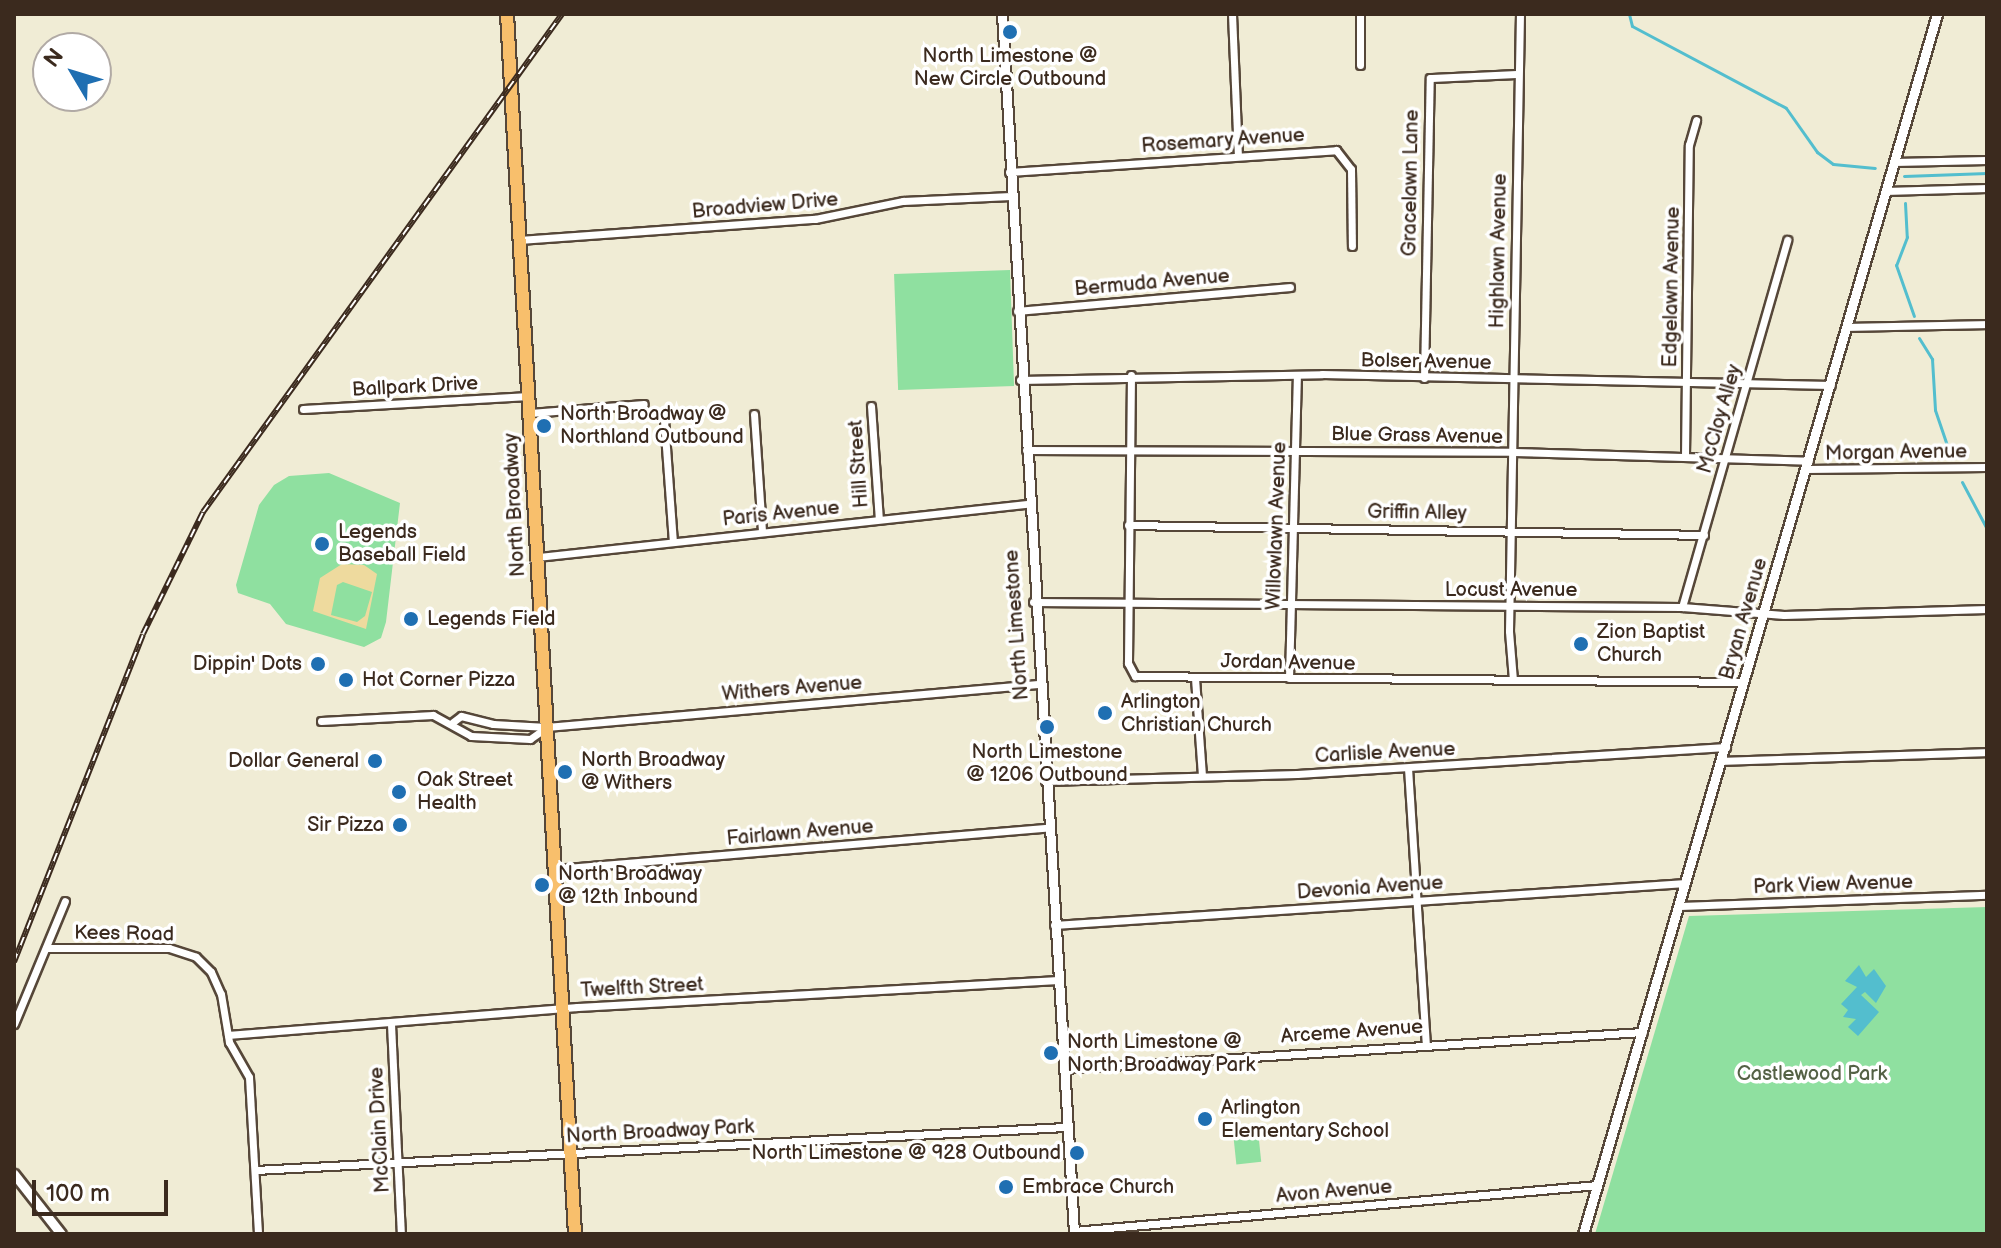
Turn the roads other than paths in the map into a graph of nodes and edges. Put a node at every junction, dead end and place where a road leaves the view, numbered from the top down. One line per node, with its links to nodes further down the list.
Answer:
1 (507, 14): 17 (main road, North Broadway)
2 (1002, 14): 13 (street, North Limestone)
3 (1232, 14): 10 (street)
4 (1360, 14): 7 (street)
5 (1520, 14): 8 (street, Highlawn Avenue)
6 (1937, 14): 12 (street, Bryan Avenue)
7 (1360, 65)
8 (1518, 74): 26 (street, Gracelawn Lane); 28 (street, Highlawn Avenue)
9 (1696, 120): 29 (street, Edgelawn Avenue)
10 (1238, 156): 13 (street, Rosemary Avenue); 19 (street, Rosemary Avenue)
11 (1987, 160): 12 (street)
12 (1894, 162): 15 (street, Bryan Avenue)
13 (1009, 172): 16 (street, North Limestone)
14 (1987, 188): 15 (street)
15 (1885, 191): 23 (street, Bryan Avenue)
16 (1011, 196): 17 (street, Broadview Drive); 21 (street, North Limestone)
17 (519, 240): 32 (main road, North Broadway)
18 (1787, 240): 30 (street, McCloy Alley)
19 (1352, 246)
20 (1290, 287): 21 (street, Bermuda Avenue)
21 (1017, 311): 27 (street, North Limestone)
22 (1987, 324): 23 (street)
23 (1848, 327): 31 (street, Bryan Avenue)
24 (1131, 375): 25 (street, Bolser Avenue); 27 (street, Bolser Avenue); 40 (street, Jordan Avenue)
25 (1297, 375): 26 (street, Bolser Avenue); 41 (street, Willowlawn Avenue)
26 (1424, 378): 28 (street, Bolser Avenue)
27 (1020, 380): 39 (street, North Limestone)
28 (1512, 381): 29 (street, Bolser Avenue); 42 (street, Highlawn Avenue)
29 (1686, 382): 30 (street, Bolser Avenue); 43 (street, Edgelawn Avenue)
30 (1748, 382): 31 (street, Bolser Avenue); 44 (street, McCloy Alley)
31 (1831, 385): 45 (street, Bryan Avenue)
32 (529, 396): 35 (street, Ballpark Drive); 36 (main road, North Broadway)
33 (644, 404): 36 (street)
34 (871, 406): 48 (street, Hill Street)
35 (303, 409)
36 (530, 413): 55 (main road, North Broadway)
37 (754, 414): 52 (street)
38 (664, 420): 54 (street)
39 (1024, 450): 40 (street, Blue Grass Avenue); 47 (street, North Limestone)
40 (1132, 450): 41 (street, Blue Grass Avenue); 49 (street, Jordan Avenue)
41 (1295, 450): 42 (street, Blue Grass Avenue); 50 (street, Willowlawn Avenue)
42 (1514, 452): 43 (street, Blue Grass Avenue); 51 (street, Highlawn Avenue)
43 (1685, 456): 44 (street, Blue Grass Avenue)
44 (1726, 459): 45 (street, Blue Grass Avenue); 53 (street, McCloy Alley)
45 (1808, 465): 46 (street, Morgan Avenue); 62 (street, Bryan Avenue)
46 (1987, 467)
47 (1028, 504): 48 (street, Paris Avenue); 57 (street, North Limestone)
48 (879, 519): 52 (street, Paris Avenue)
49 (1128, 525): 50 (street, Griffin Alley); 56 (street, Jordan Avenue)
50 (1293, 526): 51 (street, Griffin Alley); 58 (street, Willowlawn Avenue)
51 (1512, 530): 53 (street, Griffin Alley); 59 (street, Highlawn Avenue)
52 (762, 532): 54 (street, Paris Avenue)
53 (1704, 535): 60 (street, McCloy Alley)
54 (673, 542): 55 (street, Paris Avenue)
55 (538, 557): 70 (main road, North Broadway)
56 (1129, 600): 57 (street, Locust Avenue); 58 (street, Locust Avenue); 63 (street, Jordan Avenue)
57 (1033, 602): 67 (street, North Limestone)
58 (1289, 602): 59 (street, Locust Avenue); 64 (street, Willowlawn Avenue)
59 (1509, 607): 60 (street, Locust Avenue); 65 (street, Highlawn Avenue)
60 (1682, 607): 62 (street, Locust Avenue)
61 (1987, 609): 62 (street, Locust Avenue)
62 (1764, 613): 66 (street, Bryan Avenue)
63 (1195, 678): 64 (street, Jordan Avenue); 75 (street)
64 (1289, 678): 65 (street, Jordan Avenue)
65 (1513, 680): 66 (street, Jordan Avenue)
66 (1744, 682): 71 (street, Bryan Avenue)
67 (1040, 684): 70 (street, Withers Avenue); 76 (street, North Limestone)
68 (321, 721): 69 (street)
69 (453, 722): 70 (street); 70 (street)
70 (547, 727): 78 (main road, North Broadway)
71 (1726, 747): 73 (street, Bryan Avenue); 74 (street, Carlisle Avenue)
72 (1987, 752): 73 (street)
73 (1722, 761): 79 (street, Bryan Avenue)
74 (1408, 768): 75 (street, Carlisle Avenue); 82 (street)
75 (1202, 776): 76 (street, Carlisle Avenue)
76 (1045, 781): 77 (street, North Limestone)
77 (1047, 828): 78 (street, Fairlawn Avenue); 84 (street, North Limestone)
78 (555, 869): 87 (main road, North Broadway)
79 (1687, 883): 82 (street, Devonia Avenue); 83 (street, Bryan Avenue)
80 (1987, 895): 83 (street, Park View Avenue)
81 (65, 901): 85 (street)
82 (1418, 901): 84 (street, Devonia Avenue); 92 (street)
83 (1680, 906): 90 (street, Bryan Avenue)
84 (1054, 925): 86 (street, North Limestone)
85 (46, 948): 88 (street); 91 (street, Kees Road)
86 (1059, 980): 87 (street, Twelfth Street); 93 (street, North Limestone)
87 (562, 1010): 89 (street, Twelfth Street); 95 (main road, North Broadway)
88 (14, 1024)
89 (391, 1024): 91 (street, Twelfth Street); 96 (street, McClain Drive)
90 (1643, 1032): 92 (street, Arceme Avenue); 99 (street, Bryan Avenue)
91 (228, 1035): 97 (street, Kees Road)
92 (1426, 1044): 93 (street, Arceme Avenue)
93 (1064, 1069): 94 (street, North Limestone)
94 (1066, 1127): 95 (street, North Broadway Park); 100 (street, North Limestone)
95 (571, 1153): 96 (street, North Broadway Park); 104 (main road, North Broadway)
96 (398, 1164): 97 (street, North Broadway Park); 103 (street, McClain Drive)
97 (255, 1170): 102 (street, Kees Road)
98 (14, 1174): 101 (street)
99 (1598, 1185): 100 (street, Avon Avenue); 105 (street, Bryan Avenue)
100 (1074, 1232)
101 (61, 1234)
102 (258, 1234)
103 (401, 1234)
104 (575, 1234)
105 (1583, 1234)

